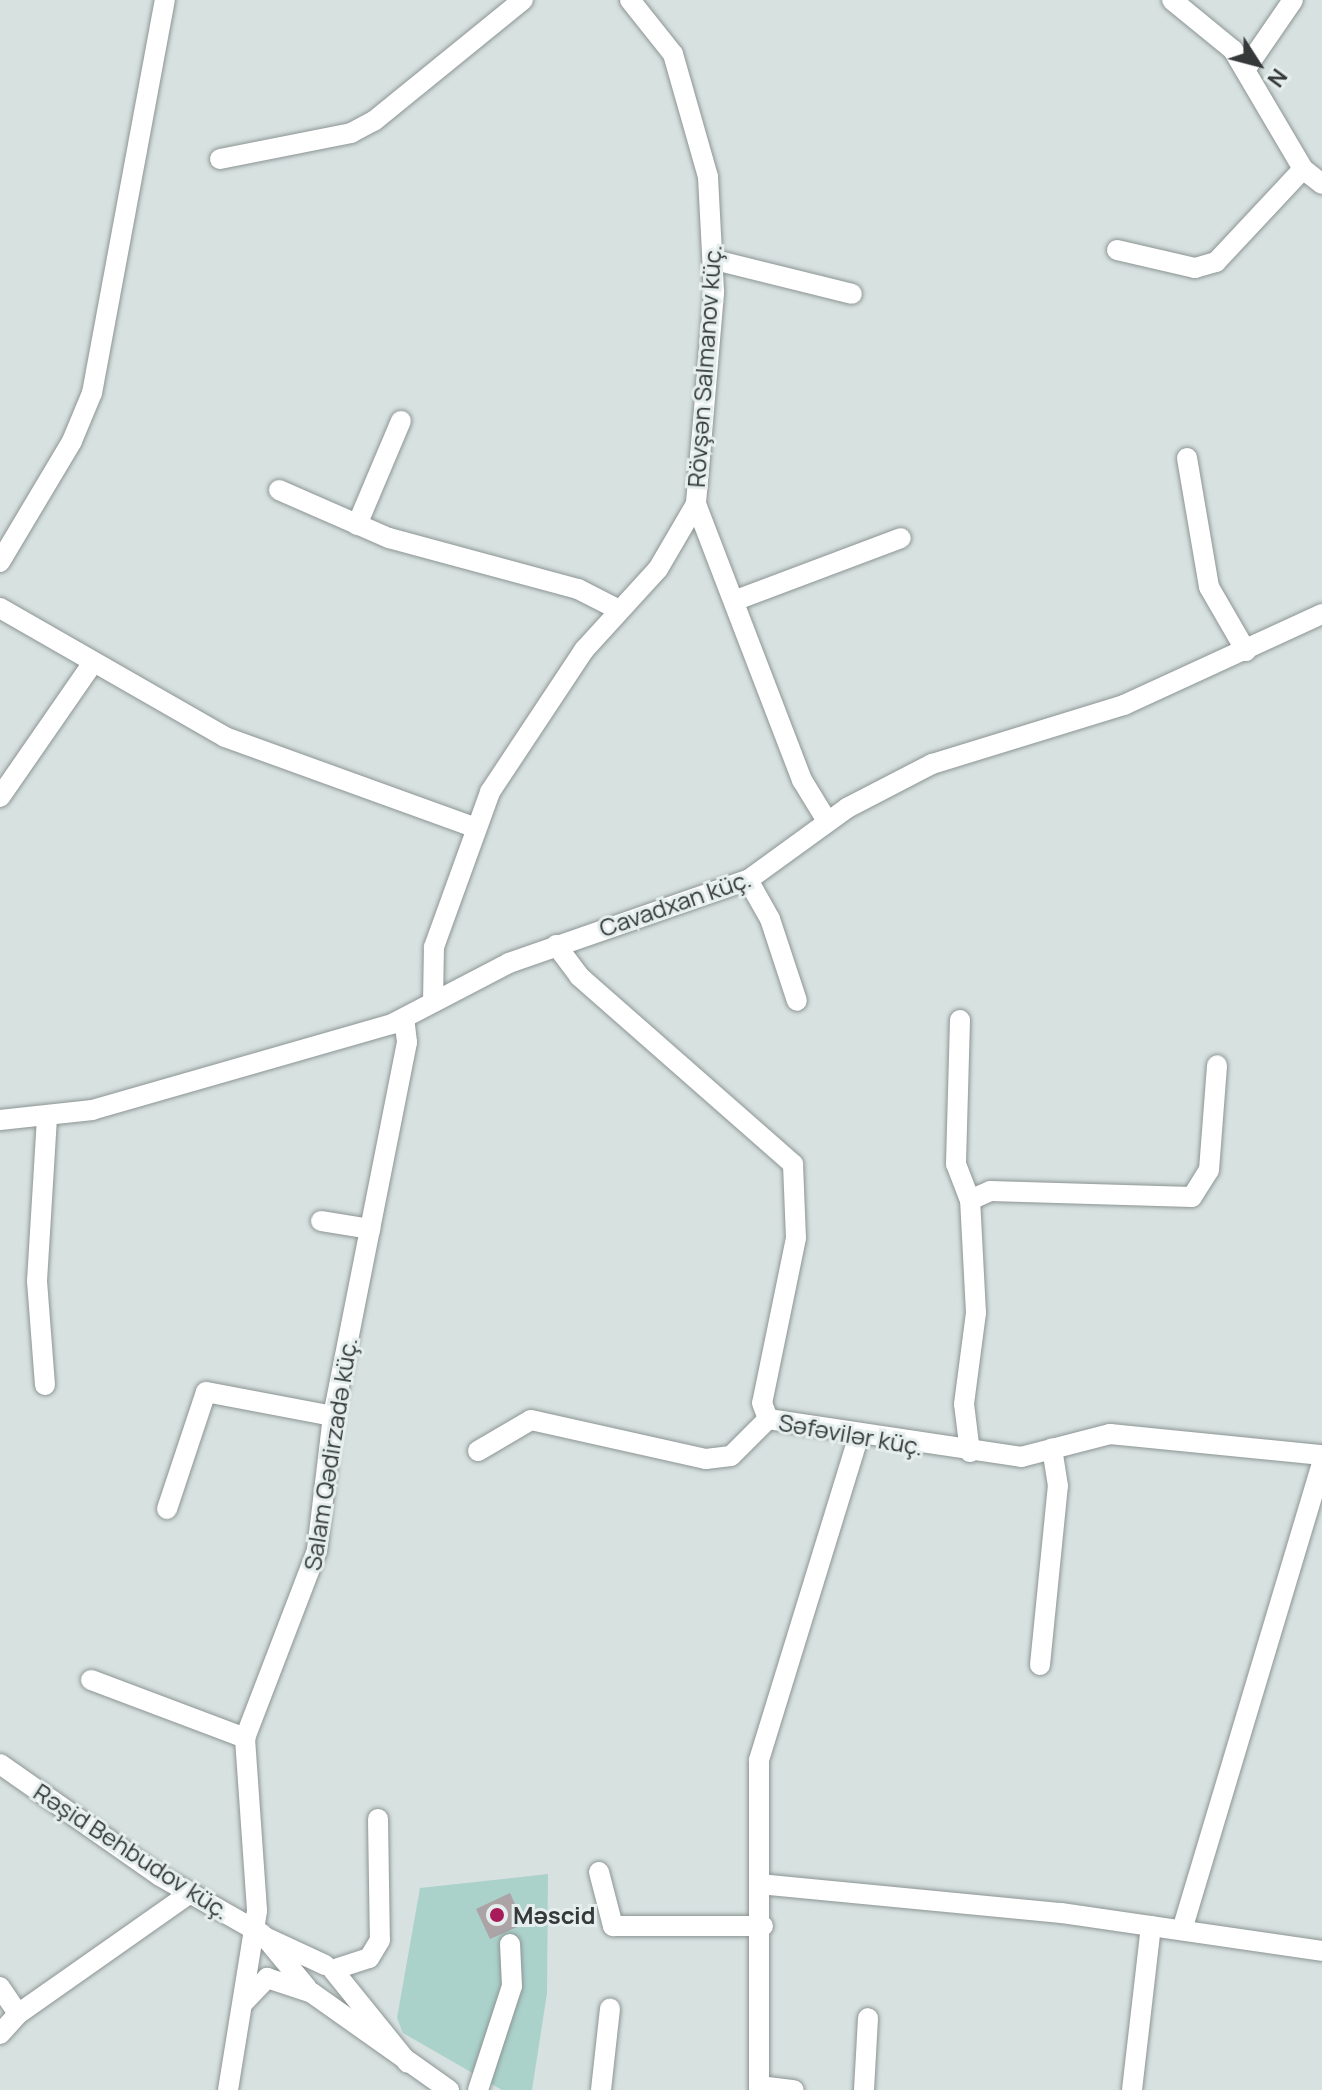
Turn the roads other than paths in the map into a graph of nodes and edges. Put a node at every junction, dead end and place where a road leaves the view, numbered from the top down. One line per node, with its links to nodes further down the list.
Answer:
1 (165, 0): 19 (street)
2 (523, 0): 7 (street)
3 (630, 0): 11 (street, Rövşən Salmanov küç.)
4 (1172, 0): 6 (street)
5 (1293, 0): 6 (street)
6 (1247, 67): 8 (street)
7 (220, 159)
8 (1303, 169): 9 (street); 10 (street)
9 (1322, 184)
10 (1117, 250)
11 (715, 260): 12 (street); 16 (street, Rövşən Salmanov küç.)
12 (852, 294)
13 (401, 421): 17 (street)
14 (1187, 458): 24 (street)
15 (279, 490): 17 (street)
16 (696, 504): 20 (street, Rövşən Salmanov küç.); 22 (street)
17 (357, 525): 22 (street)
18 (901, 538): 20 (street)
19 (0, 562)
20 (736, 600): 27 (street, Rövşən Salmanov küç.)
21 (0, 608): 25 (street)
22 (619, 610): 28 (street)
23 (1322, 614): 24 (street, Cavadxan küç.)
24 (1246, 651): 27 (street, Cavadxan küç.)
25 (92, 664): 26 (street); 28 (street)
26 (0, 797)
27 (827, 821): 29 (street, Cavadxan küç.)
28 (474, 827): 32 (street)
29 (748, 880): 30 (street, Cavadxan küç.); 31 (street)
30 (556, 945): 32 (street, Cavadxan küç.); 43 (street, Səfəvilər küç.)
31 (797, 1001)
32 (433, 1002): 33 (street, Cavadxan küç.)
33 (404, 1019): 36 (street, Cavadxan küç.); 40 (street, Salam Qədirzadə küç.)
34 (960, 1020): 38 (street)
35 (1217, 1065): 38 (street)
36 (47, 1119): 37 (street, Cavadxan küç.); 41 (street)
37 (0, 1120)
38 (970, 1200): 47 (street)
39 (321, 1221): 40 (street)
40 (370, 1229): 42 (street, Salam Qədirzadə küç.)
41 (45, 1385)
42 (333, 1416): 50 (street); 53 (street, Salam Qədirzadə küç.)
43 (768, 1419): 44 (street, Səfəvilər küç.); 46 (street)
44 (858, 1438): 47 (street, Səfəvilər küç.); 57 (street)
45 (1052, 1448): 47 (street, Səfəvilər küç.); 48 (street, Səfəvilər küç.); 51 (street)
46 (478, 1451)
47 (970, 1452)
48 (1322, 1455)
49 (1322, 1464): 61 (street)
50 (167, 1509)
51 (1040, 1665)
52 (91, 1680): 53 (street)
53 (245, 1738): 62 (street, Salam Qədirzadə küç.)
54 (0, 1764): 58 (street, Rəşid Behbudov küç.)
55 (378, 1819): 65 (street)
56 (599, 1872): 59 (street)
57 (759, 1884): 59 (street); 60 (street)
58 (189, 1894): 62 (street, Rəşid Behbudov küç.); 70 (street)
59 (763, 1926): 74 (street)
60 (1151, 1926): 61 (street); 81 (street)
61 (1182, 1930): 64 (street)
62 (260, 1933): 65 (street, Rəşid Behbudov küç.); 67 (street); 69 (street, Salam Qədirzadə küç.)
63 (510, 1944): 77 (street)
64 (1322, 1951)
65 (329, 1967): 67 (street); 73 (street)
66 (0, 1987): 70 (street)
67 (310, 1991): 69 (street); 73 (street)
68 (610, 2008): 78 (street)
69 (239, 2010): 75 (street, Salam Qədirzadə küç.)
70 (18, 2014): 72 (street)
71 (868, 2018): 80 (street)
72 (0, 2034)
73 (408, 2063): 76 (street)
74 (759, 2088): 79 (street)
75 (228, 2090)
76 (449, 2090)
77 (478, 2090)
78 (601, 2090)
79 (794, 2090)
80 (864, 2090)
81 (1132, 2090)

